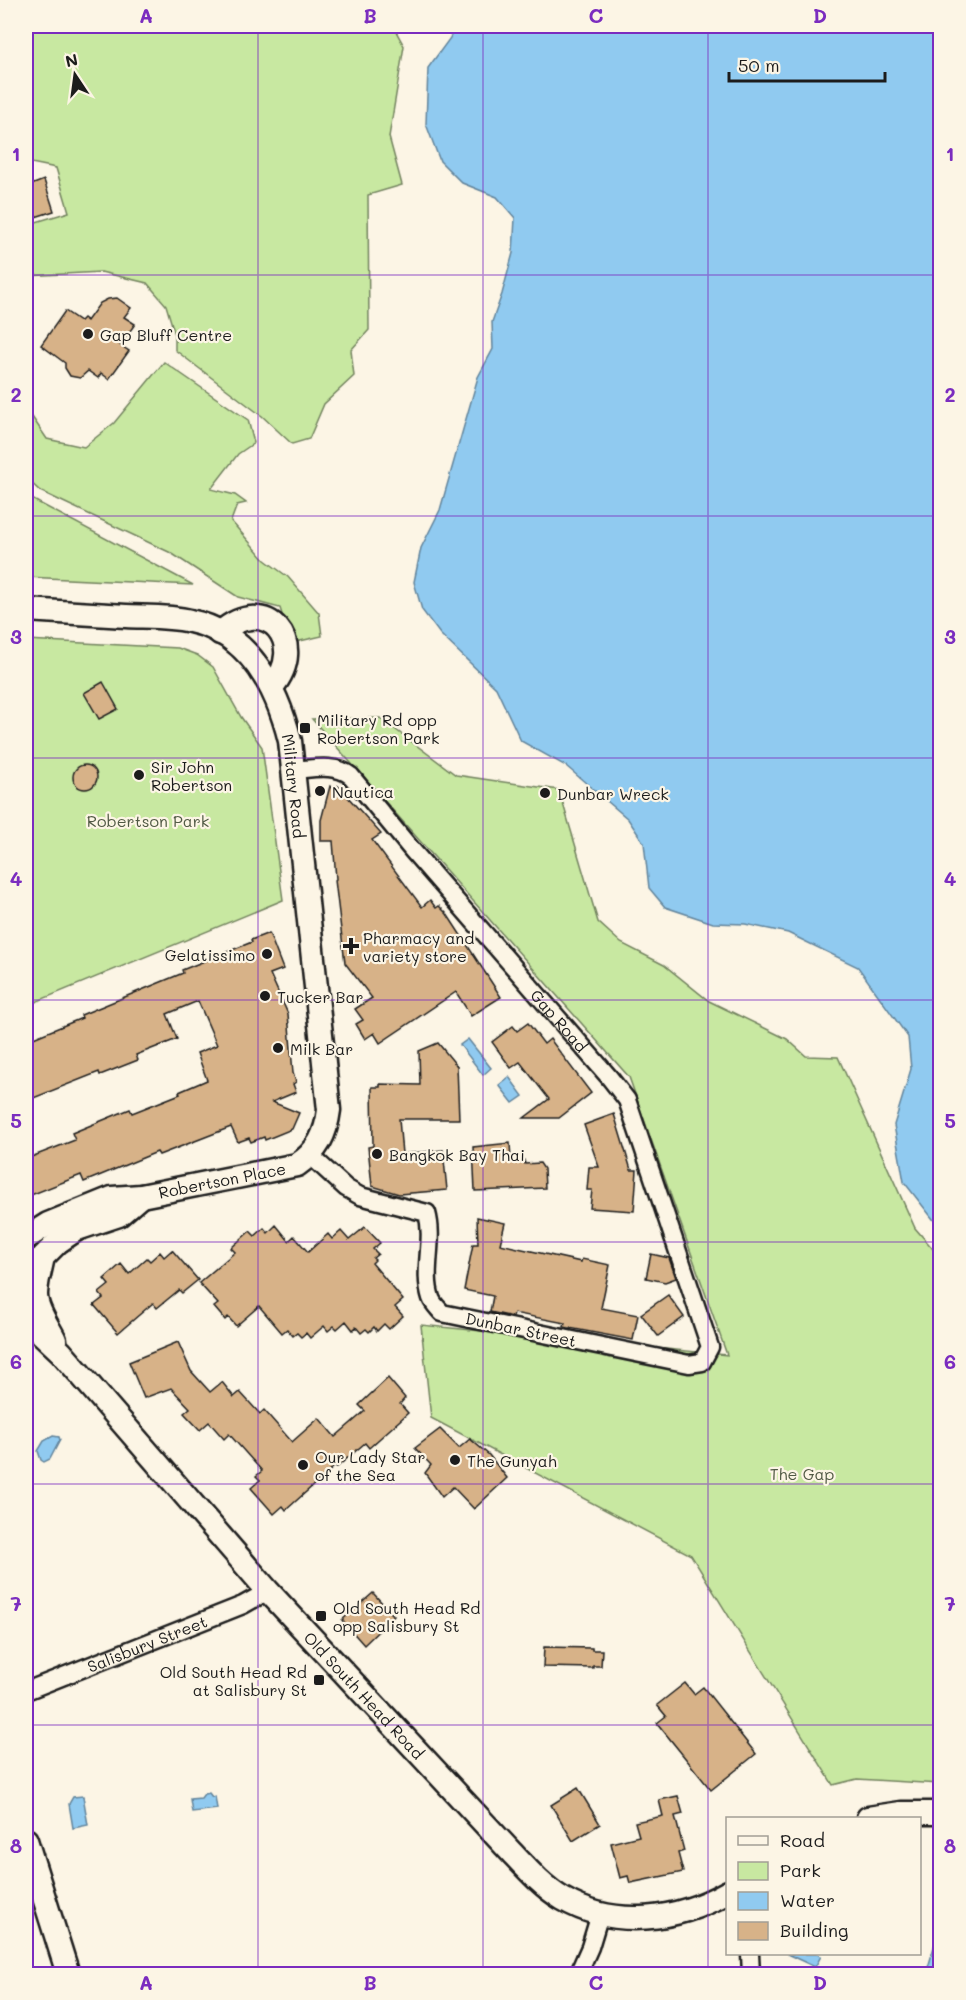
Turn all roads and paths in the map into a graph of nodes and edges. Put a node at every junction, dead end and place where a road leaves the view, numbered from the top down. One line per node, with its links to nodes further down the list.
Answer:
1 (26, 610): 2 (street, Military Road)
2 (220, 633): 3 (street, Military Road); 3 (street)
3 (272, 687): 4 (street, Military Road)
4 (293, 771): 5 (street, Military Road); 12 (street, Gap Road)
5 (311, 1156): 6 (street, Robertson Place); 12 (street, Dunbar Street)
6 (141, 1196): 7 (street, Robertson Place); 9 (street, Robertson Place)
7 (26, 1238)
8 (26, 1251): 9 (street, Old South Head Road)
9 (34, 1285): 11 (street, Old South Head Road)
10 (26, 1319): 11 (street, Old South Head Road)
11 (61, 1352): 13 (street, Old South Head Road)
12 (702, 1362)
13 (268, 1591): 14 (street, Salisbury Street); 19 (street, Old South Head Road)
14 (26, 1691)
15 (940, 1813): 16 (street)
16 (875, 1817)
17 (26, 1840): 21 (street)
18 (726, 1893): 19 (street, Old South Head Road)
19 (600, 1914): 22 (street)
20 (750, 1955): 23 (street)
21 (68, 1974)
22 (578, 1974)
23 (751, 1974)

